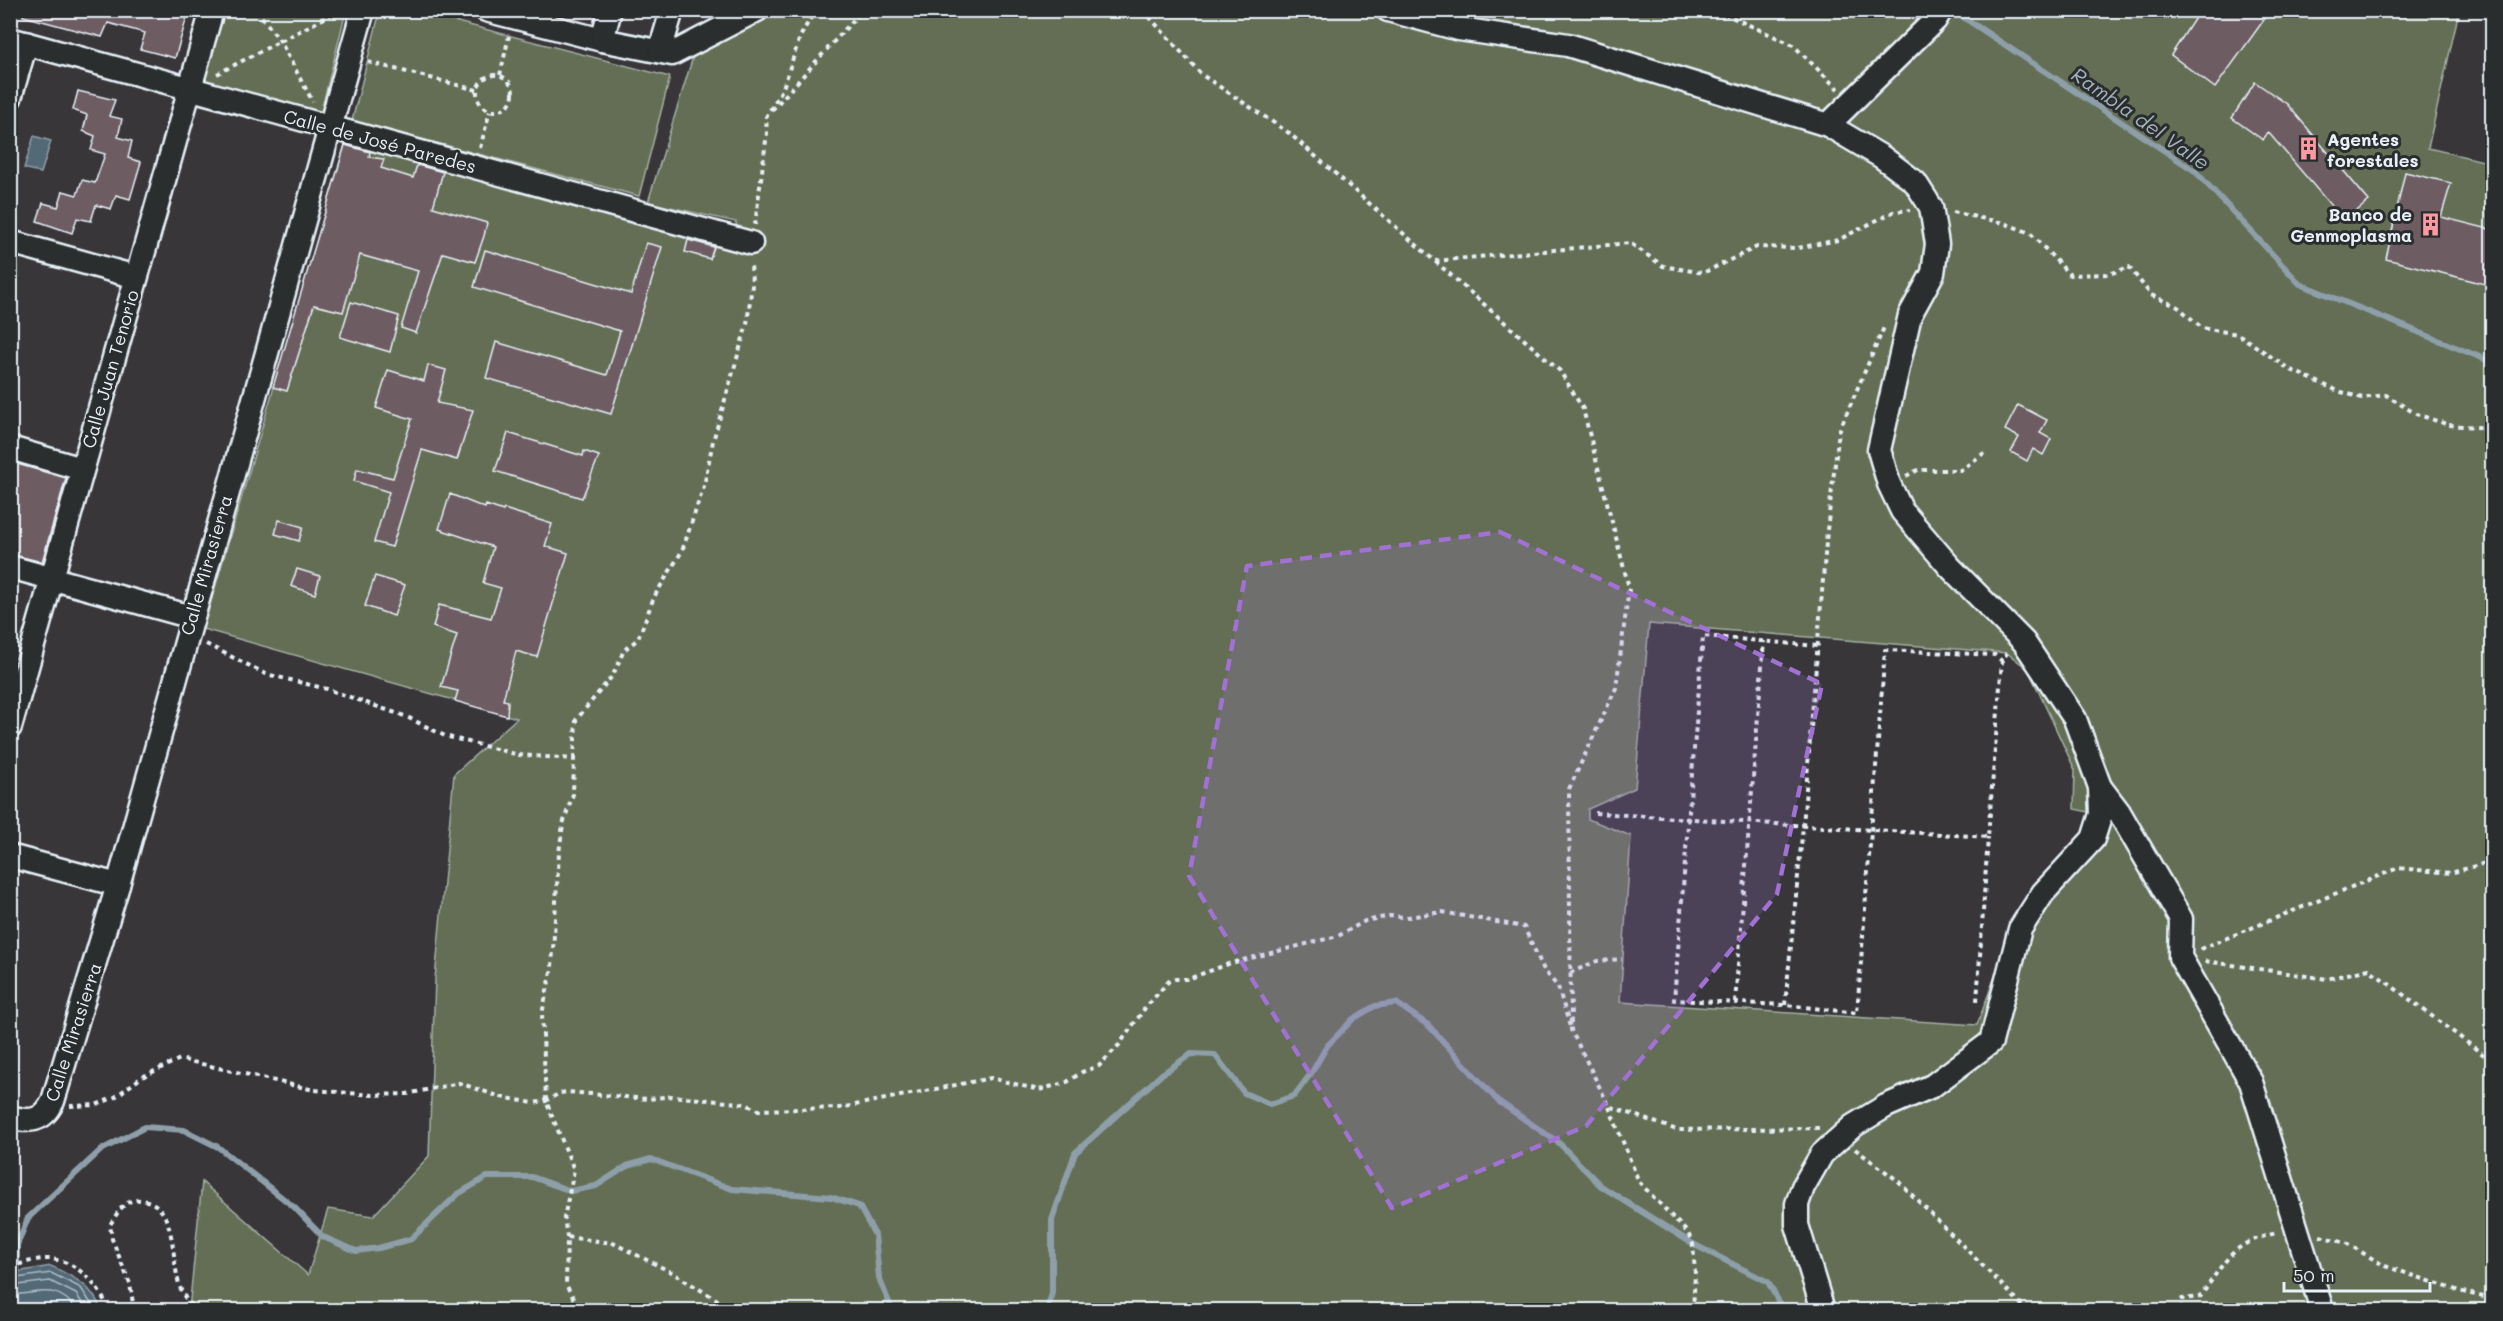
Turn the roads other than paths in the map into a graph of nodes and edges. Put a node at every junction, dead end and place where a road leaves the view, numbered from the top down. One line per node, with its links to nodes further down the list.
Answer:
1 (212, 10): 12 (street, Calle Juan Tenorio)
2 (363, 10): 15 (street, Calle Mirasierra)
3 (486, 10): 9 (street)
4 (610, 10): 9 (street)
5 (672, 10): 11 (street)
6 (758, 10): 11 (street)
7 (1388, 10): 14 (street)
8 (1938, 15): 14 (street)
9 (602, 40): 11 (street)
10 (18, 41): 12 (street, Calle de José Paredes); 13 (street)
11 (660, 51)
12 (190, 88): 15 (street, Calle de José Paredes); 18 (street, Calle Juan Tenorio)
13 (10, 98)
14 (1828, 125): 25 (street)
15 (330, 127): 17 (street, Calle de José Paredes); 23 (street, Calle Mirasierra)
16 (10, 242): 18 (street)
17 (751, 243)
18 (136, 277): 20 (street, Calle Juan Tenorio)
19 (10, 448): 20 (street)
20 (82, 469): 22 (street, Calle Juan Tenorio)
21 (10, 567): 22 (street)
22 (51, 579): 23 (street); 24 (street, Calle Juan Tenorio)
23 (190, 625): 27 (street, Calle Mirasierra)
24 (10, 728)
25 (2100, 787): 29 (street); 30 (street)
26 (10, 856): 27 (street)
27 (118, 885): 28 (street, Calle Mirasierra)
28 (10, 1117)
29 (1823, 1311)
30 (2322, 1311)

